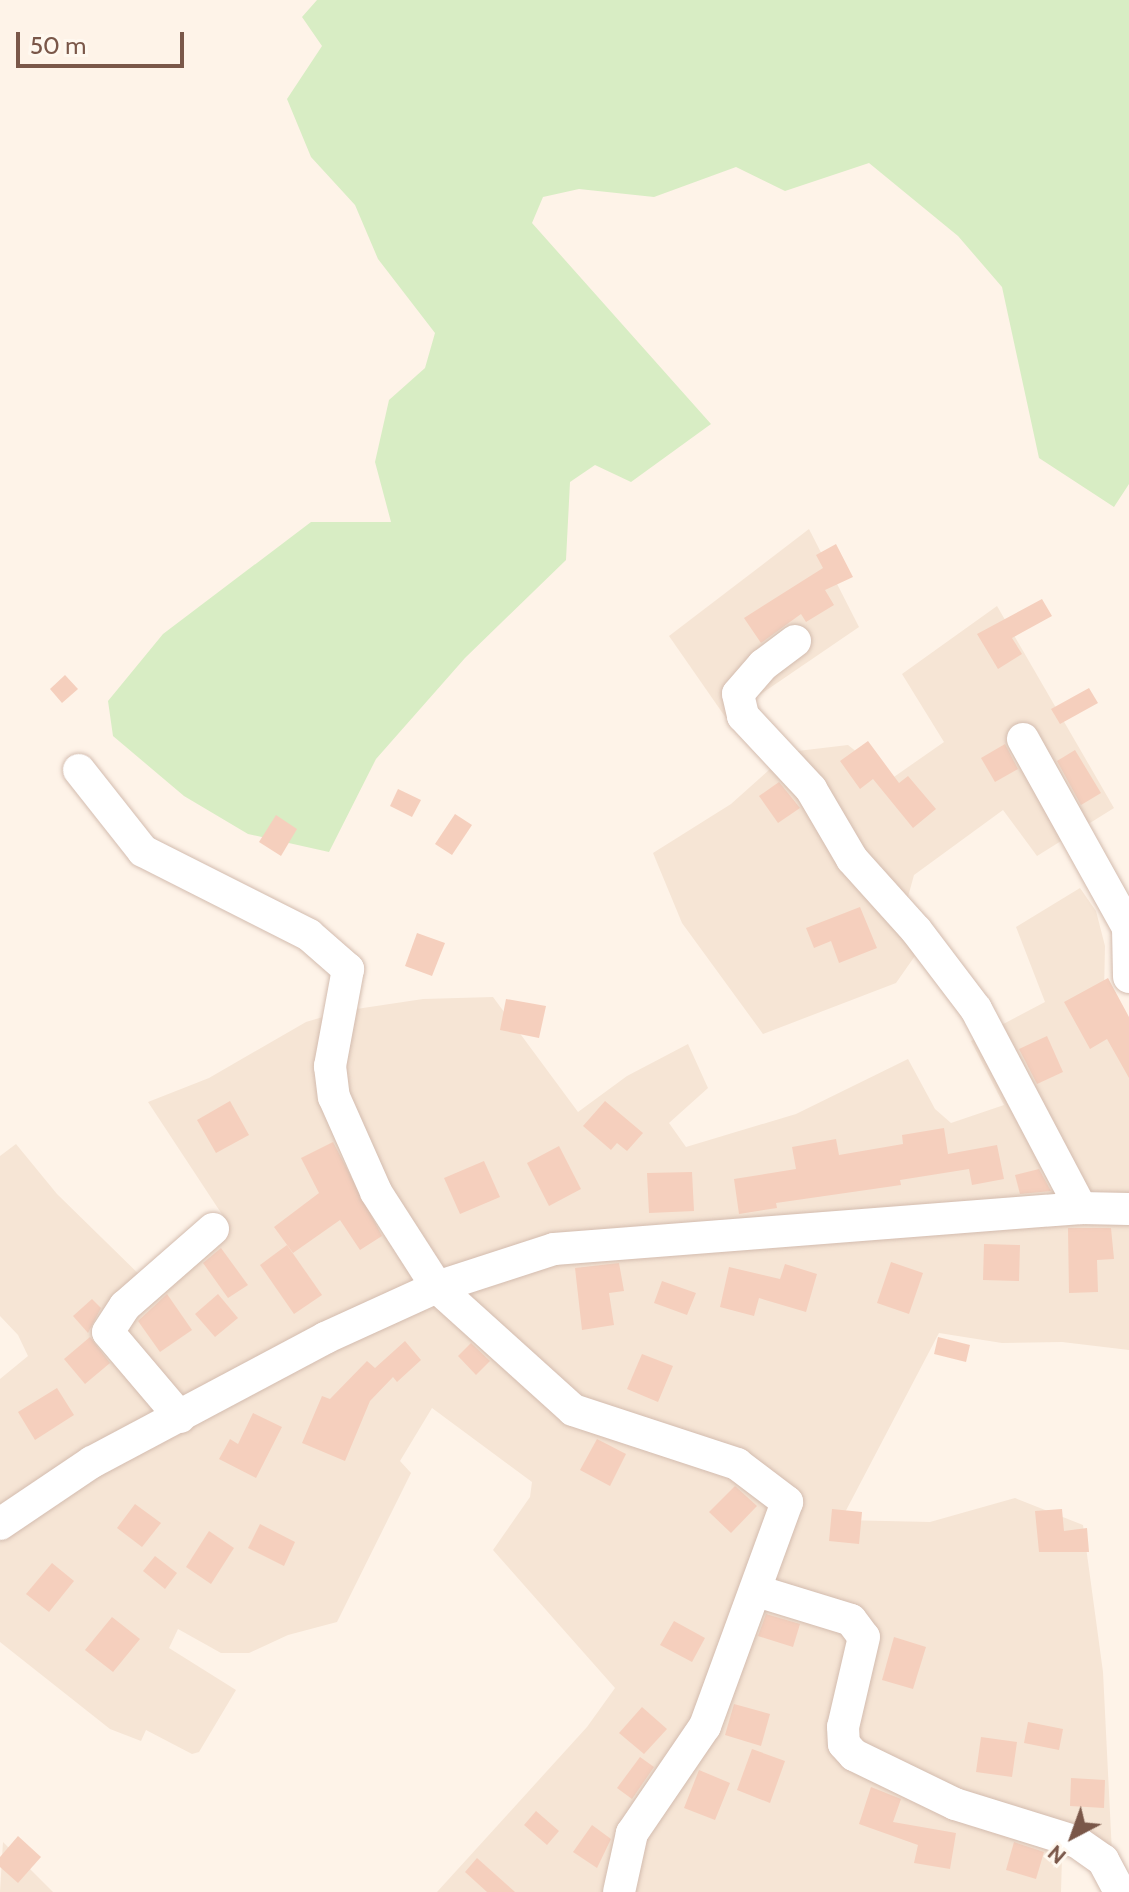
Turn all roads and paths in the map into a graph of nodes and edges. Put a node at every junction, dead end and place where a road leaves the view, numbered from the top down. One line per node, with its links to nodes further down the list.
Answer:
1 (795, 641): 5 (street)
2 (1023, 739): 4 (street)
3 (79, 770): 8 (street)
4 (1129, 977)
5 (1081, 1208): 6 (street); 8 (street)
6 (1129, 1209)
7 (213, 1229): 9 (street)
8 (437, 1287): 9 (street); 11 (street)
9 (180, 1417): 10 (street)
10 (0, 1524)
11 (757, 1591): 12 (street); 13 (street)
12 (619, 1892)
13 (1120, 1892)

